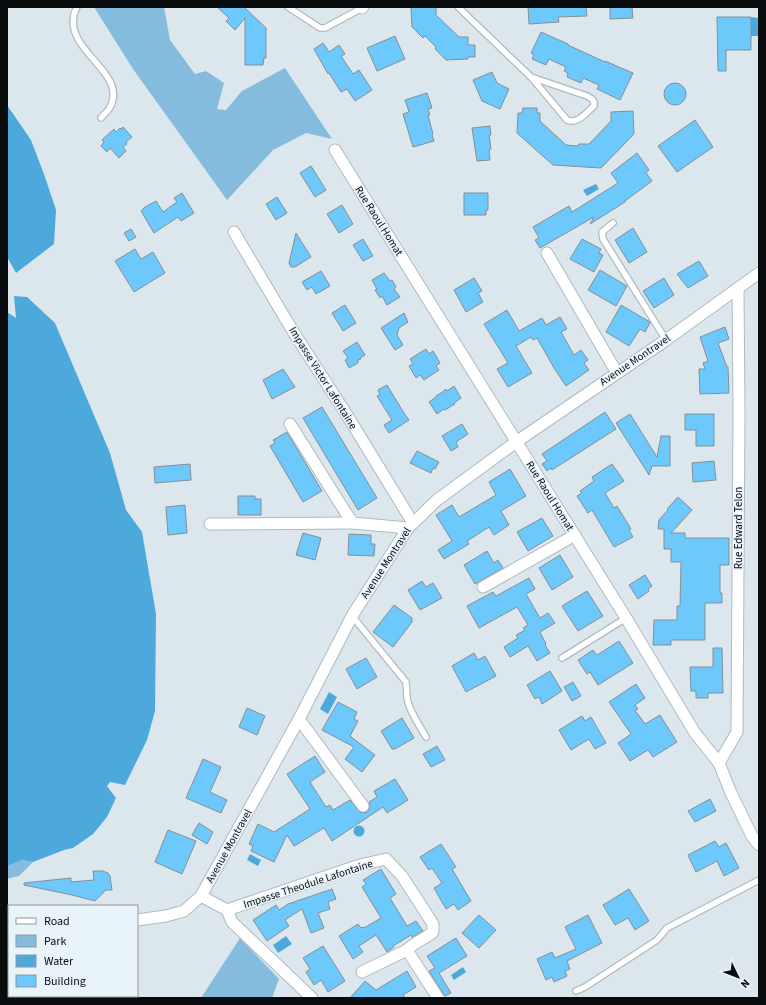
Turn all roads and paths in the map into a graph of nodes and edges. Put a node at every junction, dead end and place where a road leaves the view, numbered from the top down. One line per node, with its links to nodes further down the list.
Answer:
1 (77, 7): 6 (lane)
2 (288, 7): 3 (lane)
3 (362, 7)
4 (458, 7): 5 (lane)
5 (531, 77): 5 (lane)
6 (101, 118)
7 (335, 150): 16 (street, Rue Raoul Homat)
8 (613, 223): 13 (lane)
9 (234, 232): 19 (street, Impasse Victor Lafontaine)
10 (547, 253): 14 (street)
11 (759, 273): 12 (street, Avenue Montravel)
12 (738, 288): 13 (street, Avenue Montravel); 27 (street, Rue Edward Telon)
13 (666, 340): 14 (street, Avenue Montravel)
14 (617, 373): 16 (street, Avenue Montravel)
15 (290, 424): 17 (street)
16 (516, 442): 19 (street, Avenue Montravel); 20 (street, Rue Raoul Homat)
17 (353, 523): 18 (street); 19 (street)
18 (210, 524)
19 (410, 525): 22 (street, Avenue Montravel)
20 (575, 535): 21 (street); 23 (street, Rue Raoul Homat)
21 (483, 587)
22 (352, 616): 25 (street, Avenue Montravel); 26 (lane)
23 (626, 618): 24 (lane); 27 (street, Rue Raoul Homat)
24 (562, 658)
25 (299, 719): 28 (street); 31 (street, Avenue Montravel)
26 (426, 737)
27 (719, 763): 29 (street, Rue Raoul Homat)
28 (363, 806)
29 (759, 845)
30 (759, 880): 36 (lane)
31 (201, 896): 32 (street); 33 (street, Avenue Montravel)
32 (227, 910): 34 (street, Impasse Theodule Lafontaine); 37 (street)
33 (138, 920)
34 (407, 950): 35 (street, Impasse Theodule Lafontaine); 38 (street)
35 (362, 972)
36 (576, 991)
37 (312, 998)
38 (438, 998)

